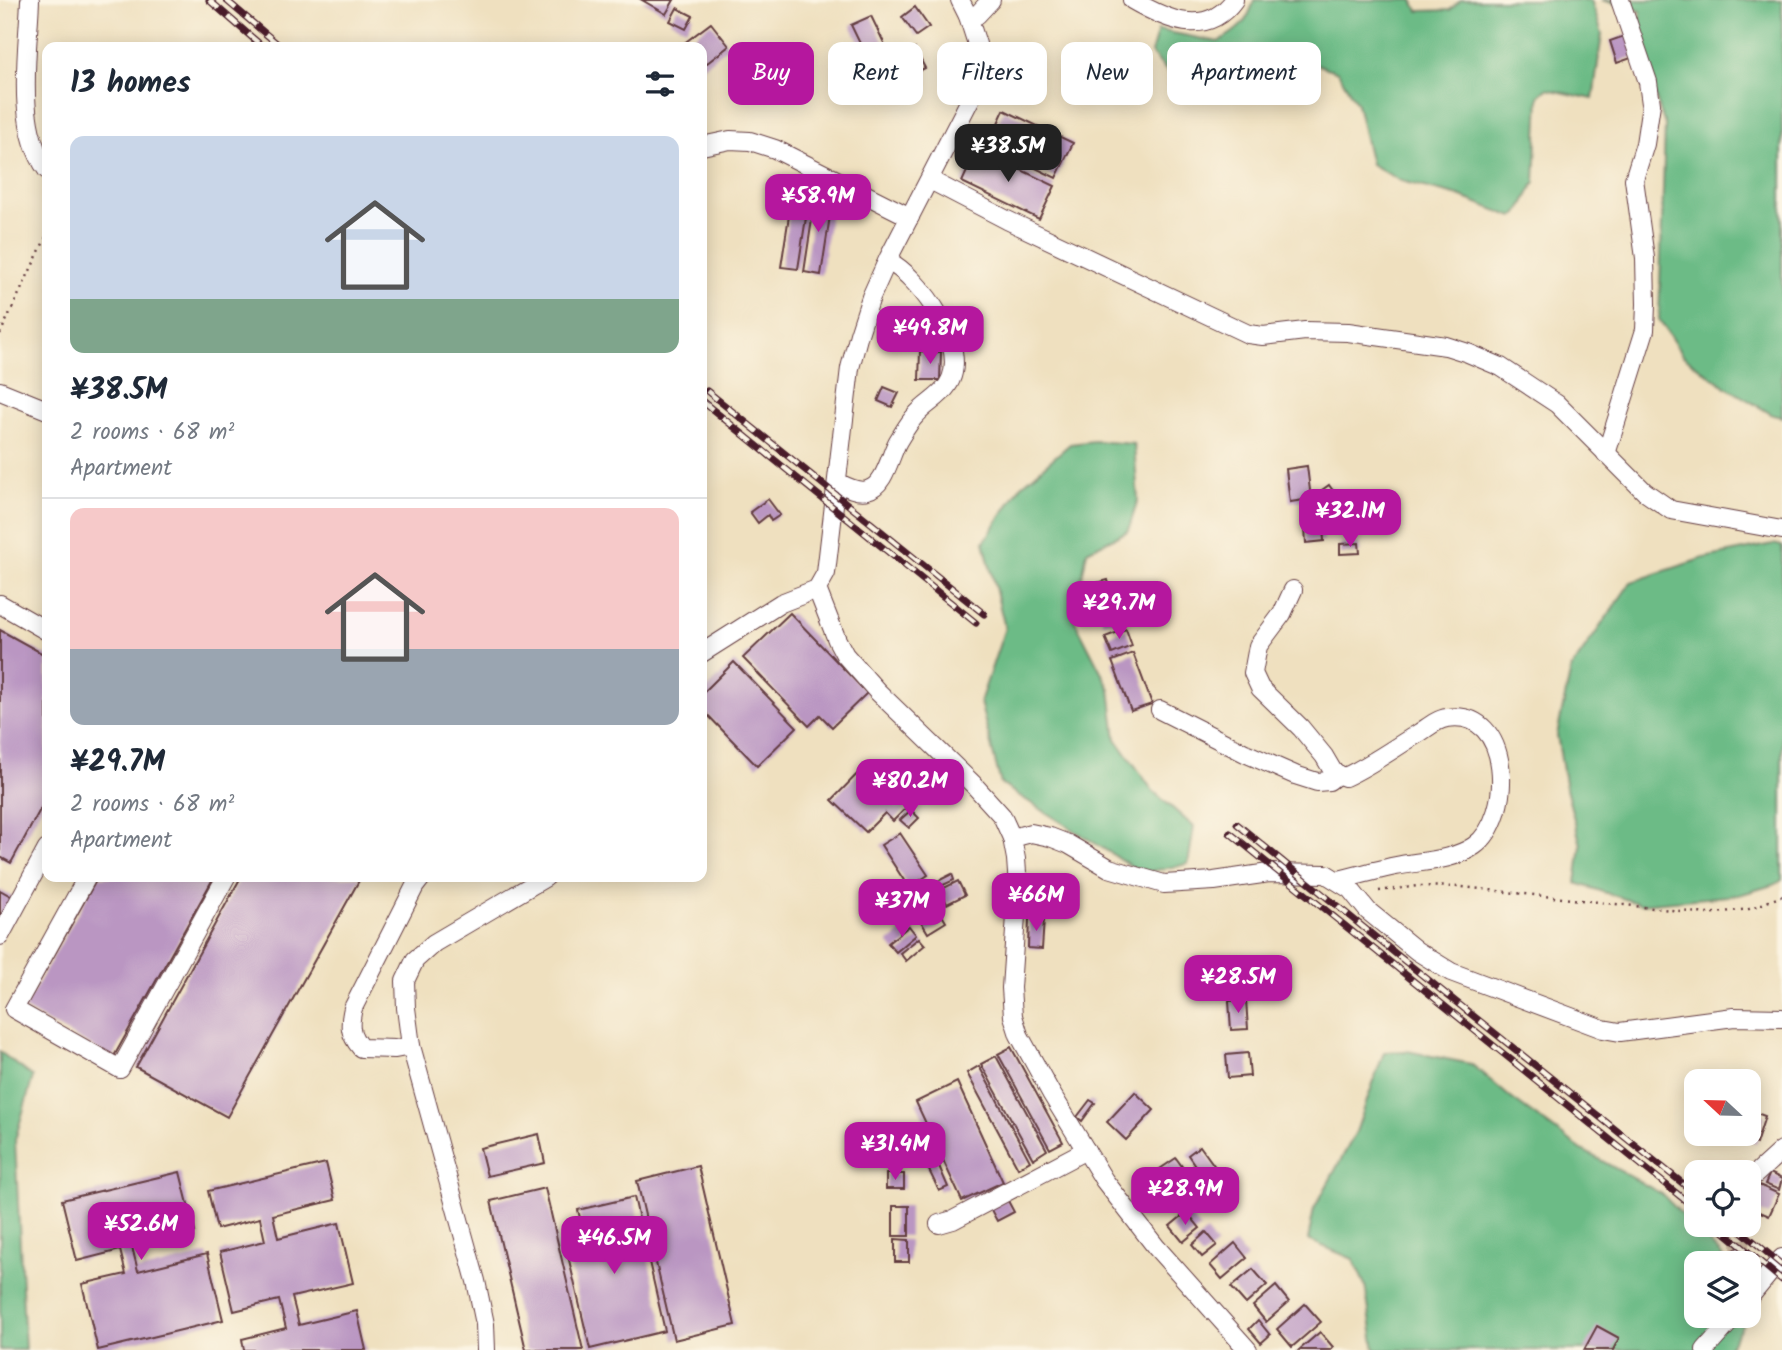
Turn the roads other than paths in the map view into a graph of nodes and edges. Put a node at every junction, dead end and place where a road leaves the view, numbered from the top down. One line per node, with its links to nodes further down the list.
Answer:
1 (30, 0): 8 (street)
2 (991, 0): 6 (street)
3 (1132, 0): 4 (street)
4 (1234, 0)
5 (1620, 0): 14 (street)
6 (964, 8): 9 (street)
7 (707, 145): 10 (street)
8 (42, 163)
9 (930, 180): 10 (street); 14 (street)
10 (910, 217): 11 (street)
11 (888, 261): 15 (street); 15 (street)
12 (0, 391): 13 (street)
13 (42, 408)
14 (1606, 454): 16 (street)
15 (837, 482): 17 (street)
16 (1782, 530)
17 (817, 589): 21 (street); 24 (street)
18 (1293, 590): 23 (street)
19 (0, 604): 20 (street)
20 (42, 628)
21 (707, 650)
22 (1160, 710): 23 (street)
23 (1338, 775): 26 (street)
24 (1012, 838): 26 (street); 34 (street)
25 (42, 858): 31 (street)
26 (1339, 880): 32 (street)
27 (84, 882): 28 (street)
28 (223, 882)
29 (418, 882): 33 (street)
30 (538, 882): 33 (street)
31 (0, 936)
32 (1782, 1018)
33 (411, 1046): 43 (street)
34 (1086, 1150): 37 (street); 44 (street)
35 (1782, 1150): 36 (street)
36 (1761, 1169)
37 (939, 1224)
38 (1782, 1258): 39 (street)
39 (1761, 1283)
40 (1716, 1328): 42 (street)
41 (1725, 1328): 42 (street)
42 (1710, 1345)
43 (486, 1350)
44 (1248, 1350)

